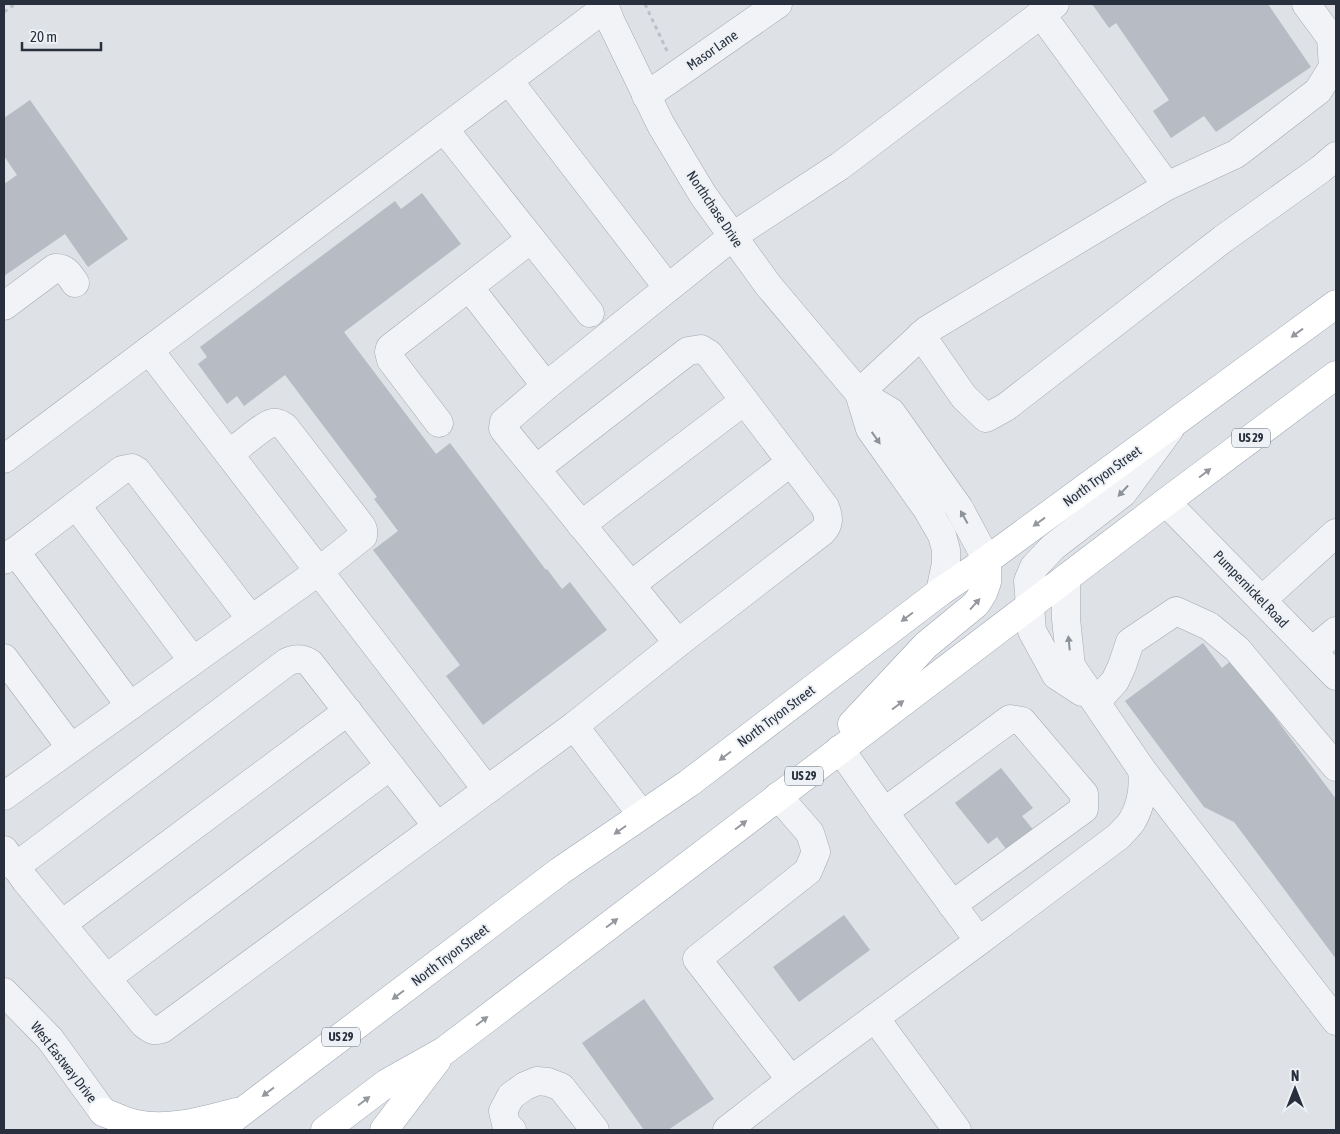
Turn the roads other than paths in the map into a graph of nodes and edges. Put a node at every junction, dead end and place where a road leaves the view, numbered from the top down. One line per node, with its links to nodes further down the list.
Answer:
1 (778, 4): 7 (street, Masor Lane)
2 (1306, 4): 5 (street)
3 (604, 6): 6 (street); 7 (street, Northchase Drive)
4 (1048, 9): 10 (street); 11 (street)
5 (1334, 66): 10 (street)
6 (509, 81): 8 (street); 15 (street)
7 (646, 96): 11 (street, Northchase Drive)
8 (444, 129): 12 (street); 20 (street)
9 (1336, 156): 19 (street)
10 (1167, 186): 19 (street)
11 (733, 236): 15 (street); 23 (street, Northchase Drive)
12 (531, 239): 14 (street); 18 (street)
13 (75, 283): 17 (street)
14 (469, 287): 22 (street); 25 (street)
15 (668, 288): 22 (street)
16 (1336, 304): 26 (main road, North Tryon Street / US 29, one-way to 26)
17 (4, 306)
18 (590, 313)
19 (921, 335): 23 (street)
20 (149, 350): 27 (street); 28 (street)
21 (1336, 375): 31 (main road, US 29, one-way to 21)
22 (546, 386): 30 (street)
23 (859, 393): 36 (street, Northchase Drive, one-way to 23); 40 (street, Northchase Drive, one-way to 40)
24 (744, 401): 29 (street); 30 (street); 33 (street)
25 (439, 423)
26 (1173, 424): 36 (main road, North Tryon Street / US 29, one-way to 36); 42 (street, one-way to 42)
27 (229, 454): 37 (street); 37 (street)
28 (4, 459)
29 (791, 462): 39 (street); 45 (street)
30 (536, 469): 33 (street)
31 (1166, 502): 38 (main road, US 29); 41 (street, Pumpernickel Road)
32 (76, 505): 35 (street); 43 (street); 48 (street)
33 (581, 525): 39 (street)
34 (1336, 533): 41 (street)
35 (9, 556): 51 (street)
36 (987, 560): 40 (main road, North Tryon Street / US 29); 59 (main road, one-way to 36)
37 (319, 571): 43 (street); 60 (street)
38 (1066, 578): 42 (main road, US 29); 50 (street, one-way to 38)
39 (630, 585): 45 (street)
40 (940, 592): 64 (main road, North Tryon Street / US 29, one-way to 64)
41 (1262, 600): 46 (street, Pumpernickel Road)
42 (1030, 606): 50 (street); 55 (main road, US 29, one-way to 42)
43 (251, 619): 48 (street)
44 (1336, 631): 46 (street)
45 (678, 643): 53 (street)
46 (1312, 651): 49 (street, Pumpernickel Road)
47 (4, 658): 54 (street)
48 (193, 661): 51 (street)
49 (1336, 676)
50 (1096, 702): 57 (street); 58 (street)
51 (130, 706): 54 (street)
52 (348, 711): 56 (street); 66 (street); 68 (street)
53 (574, 726): 60 (street); 64 (street)
54 (71, 748): 61 (street)
55 (840, 749): 59 (main road, US 29); 63 (street)
56 (390, 766): 65 (street); 70 (street)
57 (1336, 767)
58 (1142, 770): 69 (street); 73 (street)
59 (806, 775): 62 (main road, US 29)
60 (486, 790): 65 (street)
61 (4, 796)
62 (778, 796): 74 (main road, US 29, one-way to 62); 75 (street)
63 (884, 812): 67 (street); 67 (street)
64 (642, 815): 76 (main road, North Tryon Street / US 29, one-way to 76)
65 (437, 826): 70 (street)
66 (9, 858): 68 (street)
67 (952, 905): 69 (street)
68 (62, 924): 70 (street)
69 (979, 941): 72 (street)
70 (106, 978)
71 (4, 992): 77 (street, West Eastway Drive)
72 (876, 1018): 75 (street); 84 (street)
73 (1336, 1021)
74 (444, 1051): 79 (main road, US 29, one-way to 74); 80 (main road)
75 (791, 1080): 83 (street)
76 (245, 1109): 77 (main road); 78 (main road, North Tryon Street / US 29)
77 (106, 1121)
78 (218, 1130)
79 (325, 1130)
80 (384, 1130)
81 (512, 1130): 82 (street)
82 (595, 1130)
83 (727, 1130)
84 (957, 1130)

